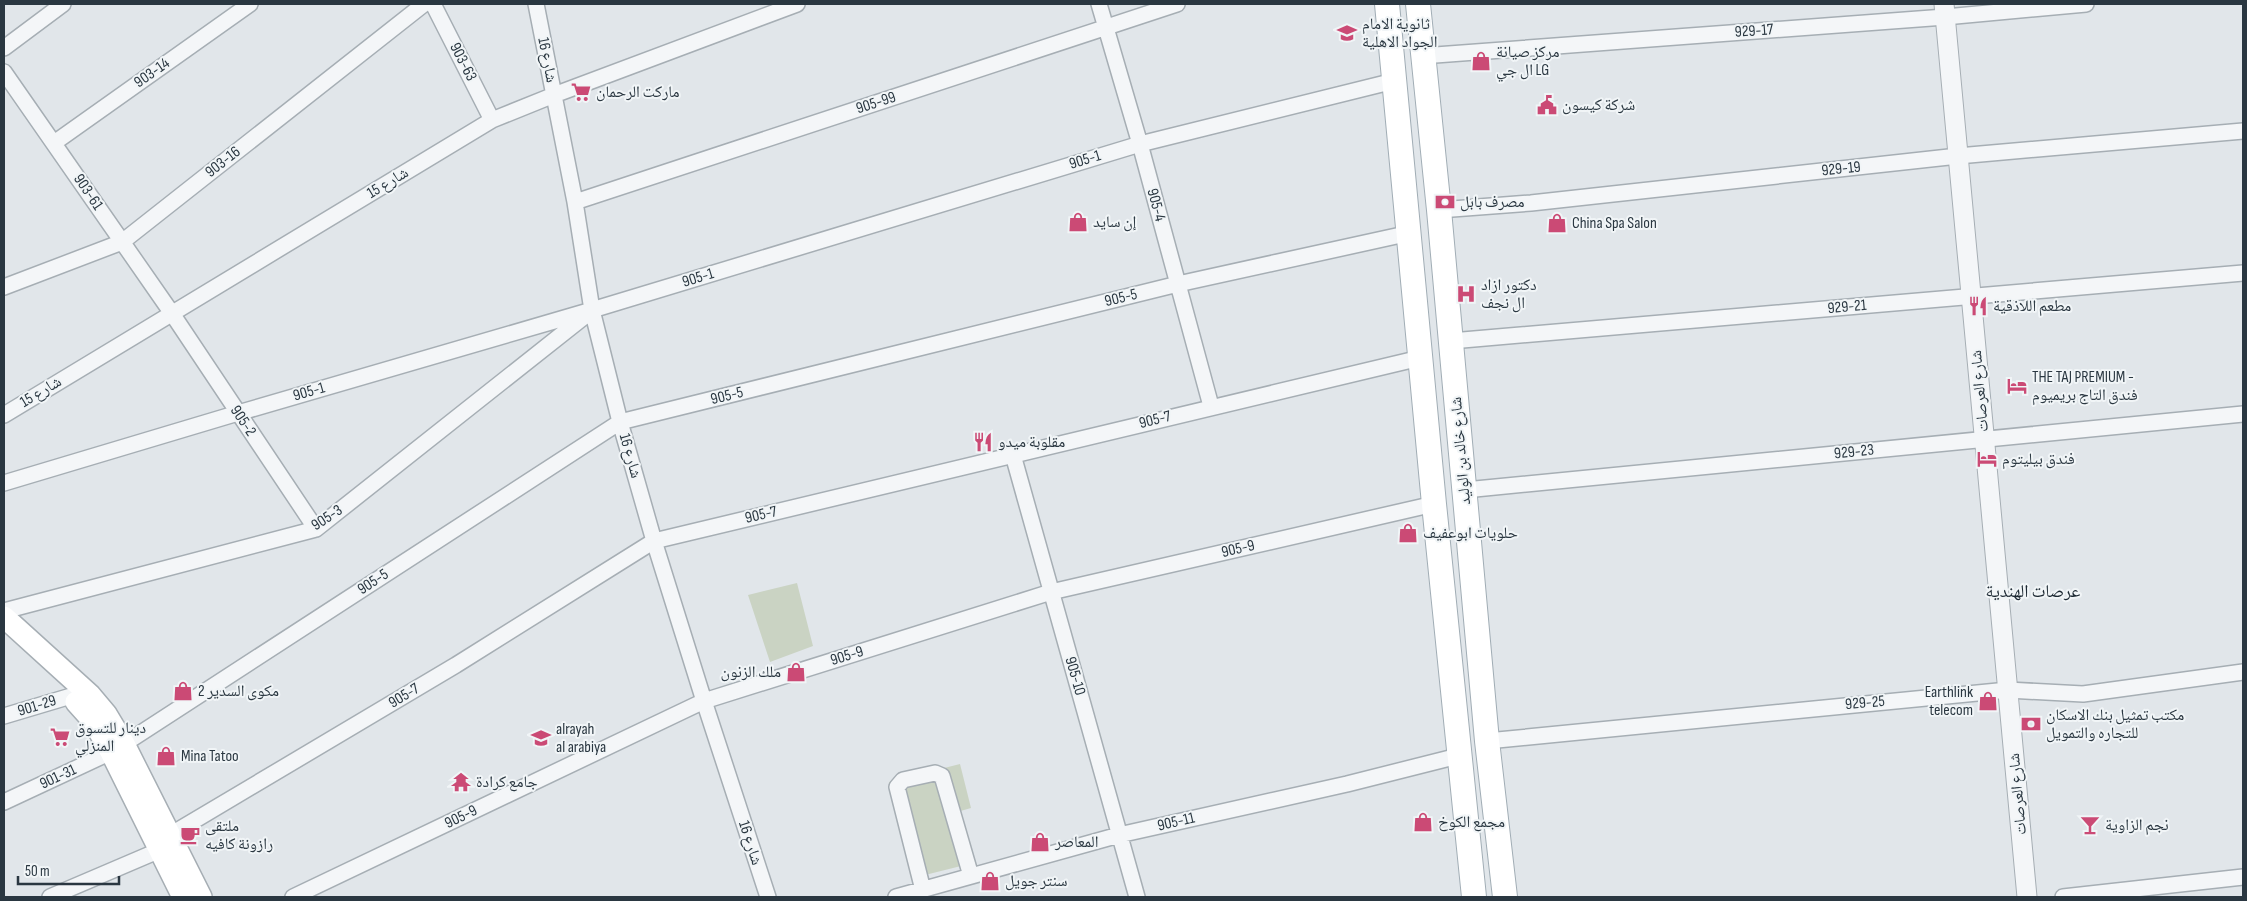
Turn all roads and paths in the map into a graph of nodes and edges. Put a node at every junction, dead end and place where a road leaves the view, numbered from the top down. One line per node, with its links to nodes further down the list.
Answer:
1 (63, 4): 14 (street)
2 (250, 4): 21 (street, 903-14)
3 (424, 4): 27 (street, 903-16)
4 (433, 4): 19 (street, 903-63)
5 (536, 4): 18 (street, شارع 16)
6 (797, 4): 18 (street, شارع 15)
7 (1099, 4): 13 (street, 905-4)
8 (1177, 4): 13 (street, 905-99)
9 (1387, 4): 17 (main road, شارع خالد بن الوليد)
10 (1418, 4): 15 (main road, شارع خالد بن الوليد)
11 (2086, 4): 12 (street, 929-17)
12 (1945, 10): 15 (street, 929-17); 23 (street, شارع العرصات)
13 (1106, 26): 22 (street, 905-4); 24 (street, 905-99)
14 (4, 48)
15 (1422, 56): 25 (main road, شارع خالد بن الوليد)
16 (4, 72): 21 (street, 903-61)
17 (1394, 81): 22 (street, 905-1); 26 (main road, شارع خالد بن الوليد)
18 (554, 95): 19 (street, شارع 15); 24 (street, شارع 16)
19 (492, 120): 33 (street, شارع 15)
20 (2243, 131): 23 (street, 929-19)
21 (54, 143): 27 (street, 903-61)
22 (1140, 144): 30 (street, 905-4); 32 (street, 905-1)
23 (1958, 156): 25 (street, 929-19); 31 (street, شارع العرصات)
24 (575, 202): 32 (street, شارع 16)
25 (1439, 210): 34 (main road, شارع خالد بن الوليد)
26 (1410, 233): 30 (street, 905-5); 35 (main road, شارع خالد بن الوليد)
27 (122, 242): 29 (street, 903-16); 33 (street, 903-61)
28 (2243, 273): 31 (street, 929-21)
29 (6, 281)
30 (1178, 284): 36 (street, 905-4); 40 (street, 905-5)
31 (1971, 297): 34 (street, 929-21); 41 (street, شارع العرصات)
32 (592, 310): 37 (street, 905-1); 40 (street, شارع 16); 46 (street, 905-3)
33 (171, 312): 37 (street, 905-2); 39 (street, شارع 15)
34 (1451, 341): 44 (main road, شارع خالد بن الوليد)
35 (1420, 358): 36 (street, 905-7); 45 (main road, شارع خالد بن الوليد)
36 (1211, 406): 42 (street, 905-7)
37 (238, 413): 43 (street, 905-1); 46 (street, 905-2)
38 (2243, 414): 41 (street, 929-23)
39 (4, 415)
40 (620, 422): 47 (street, شارع 16); 58 (street, 905-5)
41 (1985, 439): 44 (street, 929-23); 53 (street, شارع العرصات)
42 (1013, 455): 47 (street, 905-7); 48 (street, 905-10)
43 (4, 483)
44 (1465, 490): 57 (main road, شارع خالد بن الوليد)
45 (1434, 504): 48 (street, 905-9); 59 (main road, شارع خالد بن الوليد)
46 (316, 529): 49 (street, 905-3)
47 (654, 541): 55 (street, شارع 16); 62 (street, 905-7)
48 (1051, 592): 55 (street, 905-9); 61 (street, 905-10)
49 (4, 611)
50 (4, 617): 58 (main road)
51 (4, 636): 54 (main road)
52 (2243, 672): 53 (street, 929-25)
53 (2008, 690): 57 (street, 929-25); 75 (street, شارع العرصات)
54 (71, 696): 56 (street, 901-29); 58 (main road)
55 (704, 701): 69 (street, 905-9); 70 (street, شارع 16)
56 (4, 716)
57 (1487, 741): 74 (main road, شارع خالد بن الوليد)
58 (118, 748): 60 (street, 901-31); 62 (main road)
59 (1458, 756): 61 (street, 905-11); 73 (main road, شارع خالد بن الوليد)
60 (4, 802)
61 (1119, 835): 63 (street, 905-11); 72 (street, 905-10)
62 (165, 842): 66 (street, 905-7); 67 (main road); 68 (main road)
63 (971, 876): 65 (street, 905-11); 65 (street)
64 (2243, 877): 76 (street)
65 (923, 890): 71 (street, 905-11)
66 (50, 897)
67 (183, 897)
68 (201, 897)
69 (293, 897)
70 (768, 897)
71 (896, 897)
72 (1137, 897)
73 (1474, 897)
74 (1505, 897)
75 (2027, 897)
76 (2063, 897)

